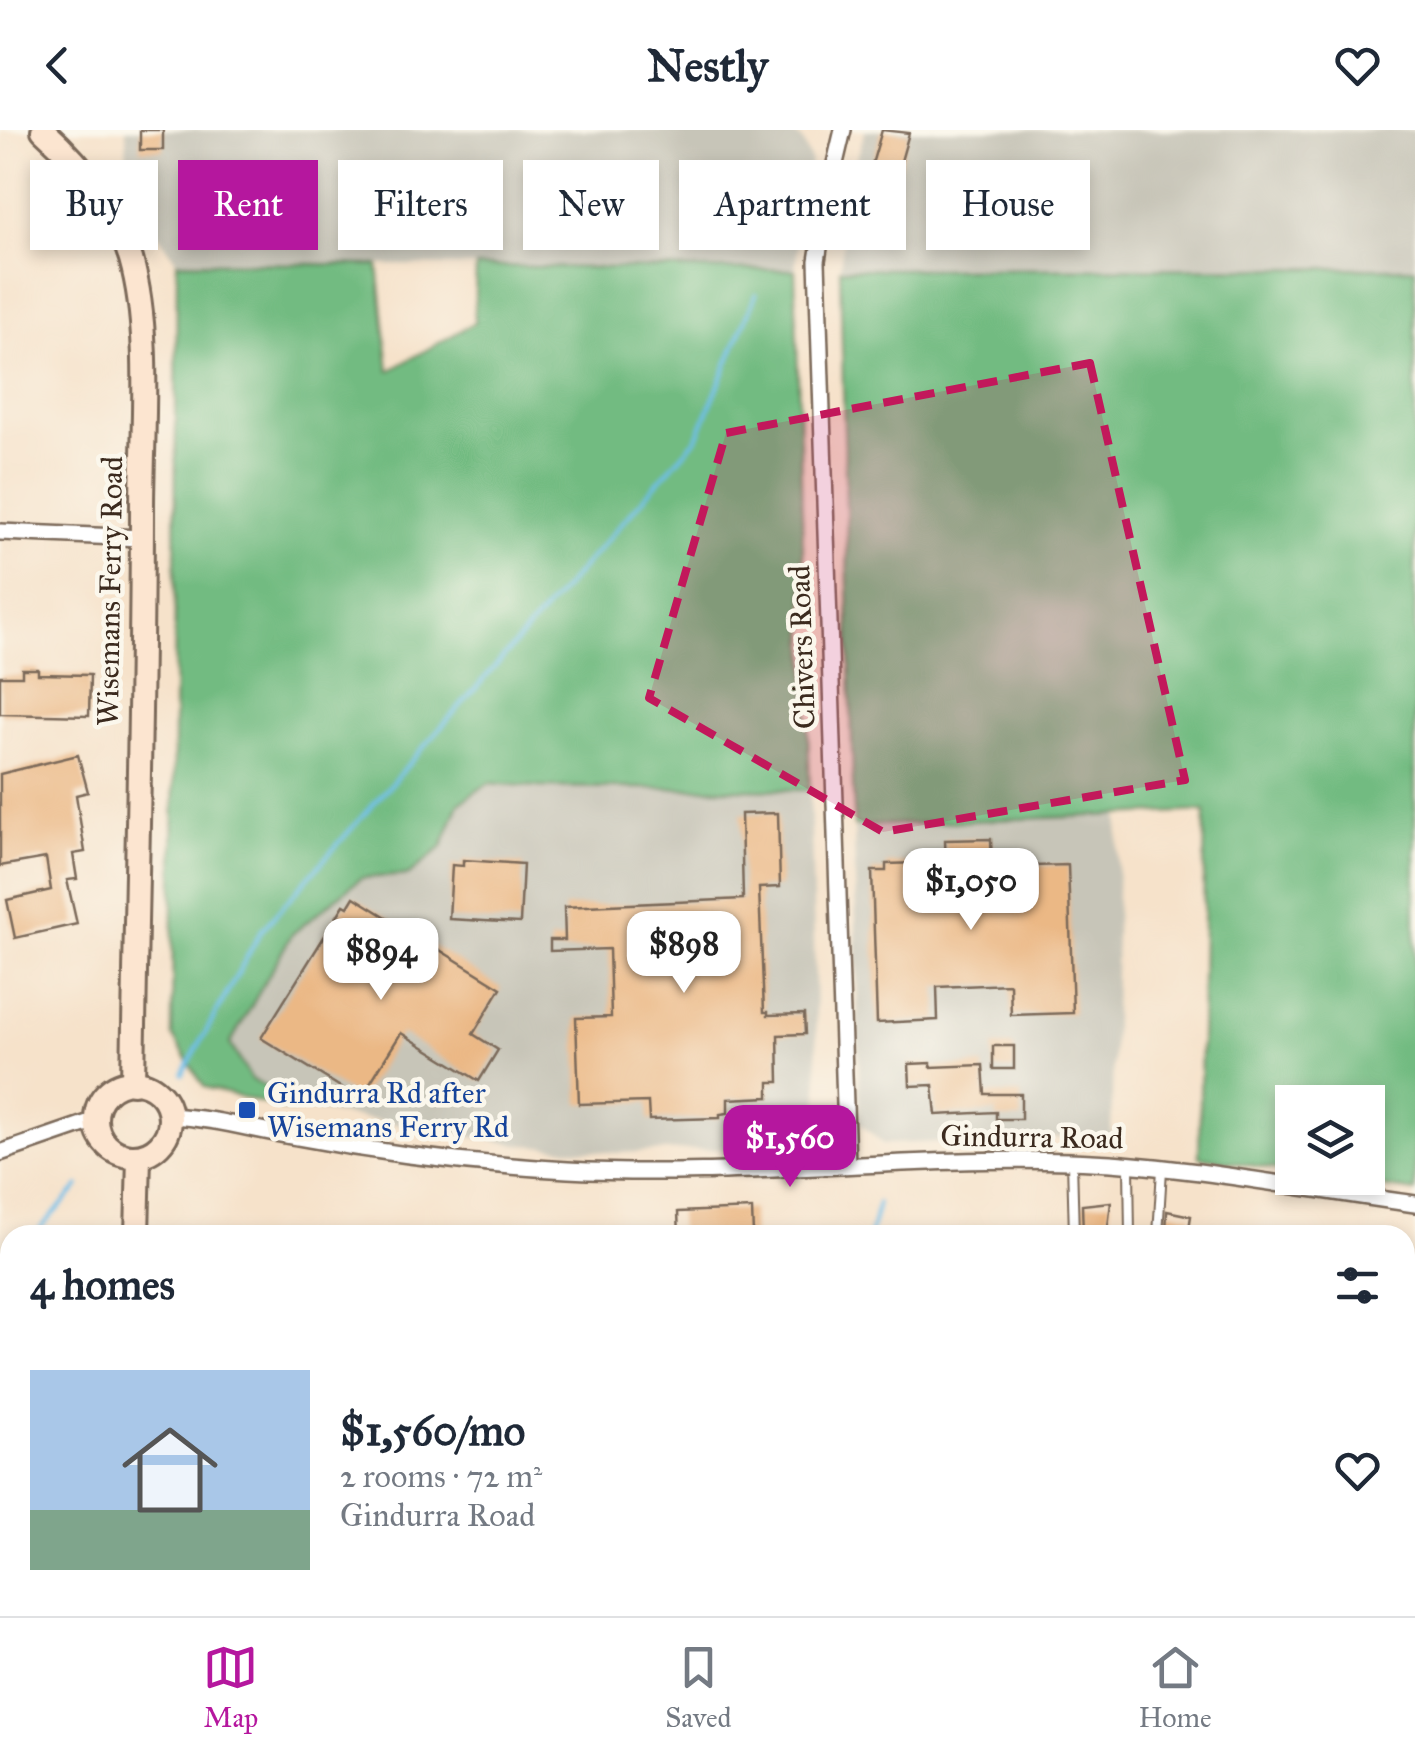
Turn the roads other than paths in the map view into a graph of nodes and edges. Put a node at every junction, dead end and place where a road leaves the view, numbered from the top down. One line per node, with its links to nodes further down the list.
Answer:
1 (42, 130): 4 (main road, Wisemans Ferry Road)
2 (839, 132): 11 (street, Chivers Road)
3 (0, 532): 4 (street)
4 (142, 538): 5 (main road, Wisemans Ferry Road)
5 (133, 1082): 6 (main road); 7 (main road)
6 (170, 1116): 9 (main road); 11 (street, Gindurra Road)
7 (96, 1120): 8 (street); 9 (main road)
8 (0, 1153)
9 (139, 1156): 15 (main road)
10 (1072, 1161): 11 (street, Gindurra Road); 12 (street, Gindurra Road); 16 (lane)
11 (847, 1165)
12 (1130, 1166): 13 (street, Gindurra Road); 17 (lane)
13 (1162, 1169): 14 (street, Gindurra Road); 18 (lane)
14 (1415, 1204)
15 (137, 1225)
16 (1074, 1225)
17 (1130, 1225)
18 (1159, 1225)

